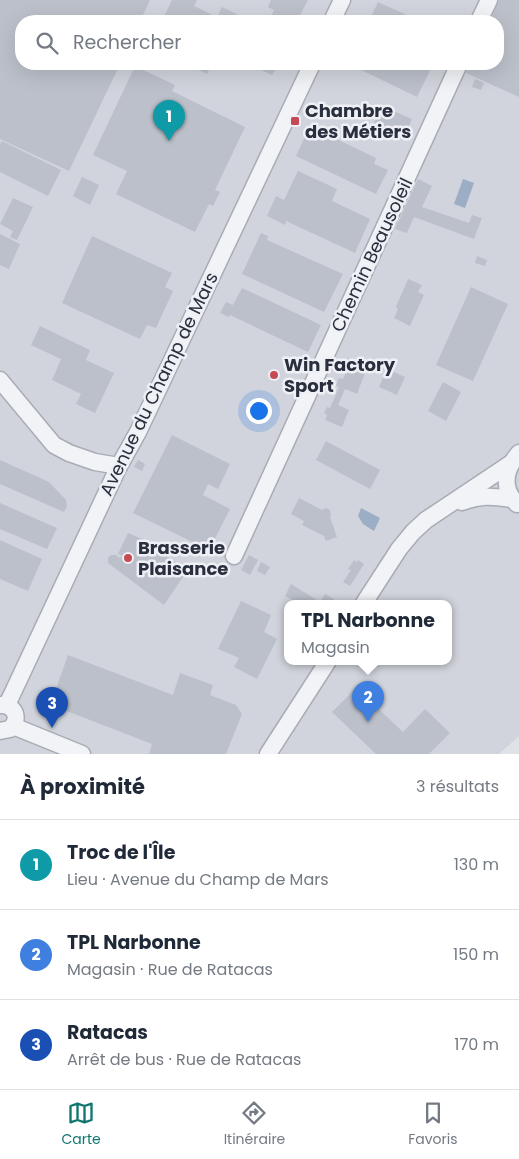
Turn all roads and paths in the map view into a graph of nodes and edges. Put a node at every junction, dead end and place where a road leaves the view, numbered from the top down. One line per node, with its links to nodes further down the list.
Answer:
1 (342, 0): 3 (street)
2 (489, 0): 4 (street)
3 (335, 15)
4 (482, 15)
5 (309, 70): 9 (street, Avenue du Champ de Mars)
6 (456, 70): 12 (street, Chemin Beausoleil)
7 (0, 380): 9 (street)
8 (514, 459): 10 (street); 11 (street)
9 (119, 466): 15 (street, Avenue du Champ de Mars)
10 (515, 502): 11 (street)
11 (443, 509): 13 (street)
12 (234, 556)
13 (366, 600)
14 (325, 665): 18 (street)
15 (3, 705): 16 (street)
16 (7, 728): 17 (street)
17 (82, 754)
18 (268, 754)

